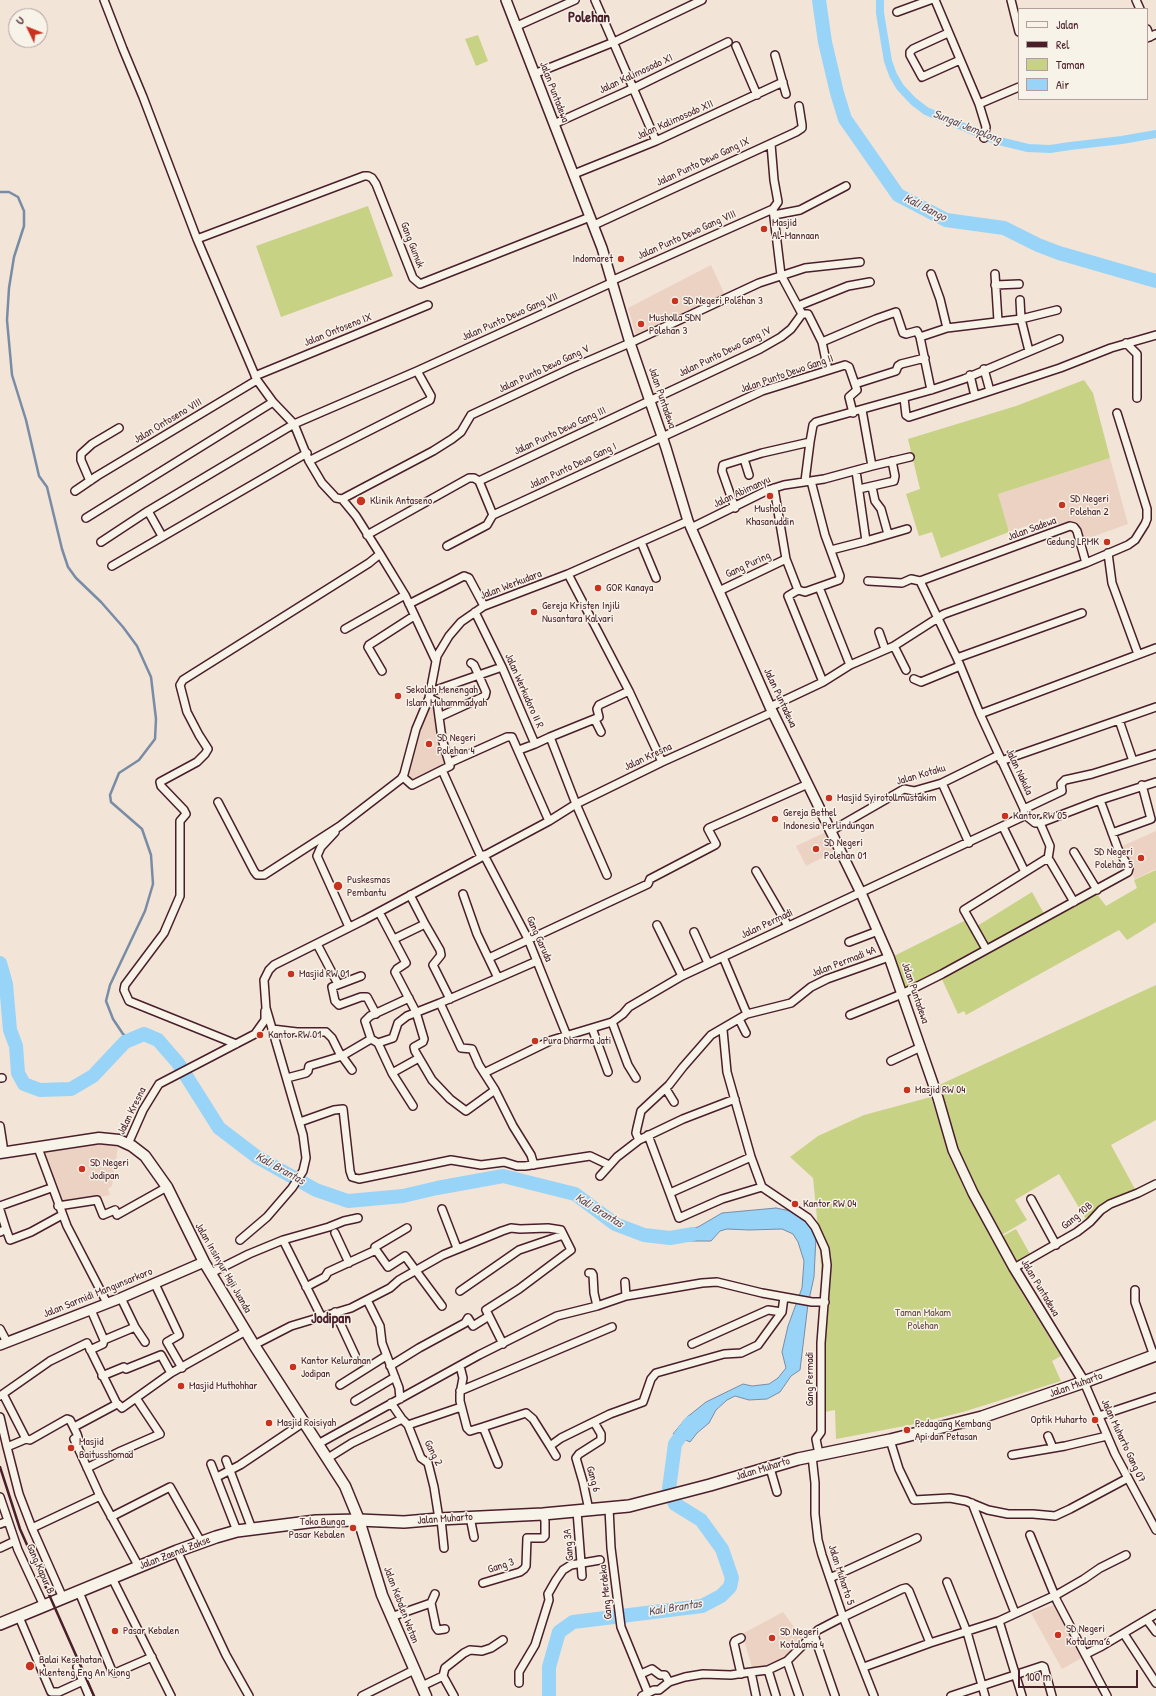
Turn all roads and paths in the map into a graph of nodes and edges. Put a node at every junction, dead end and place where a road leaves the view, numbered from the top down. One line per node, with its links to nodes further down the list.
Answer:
1 (104, 0): 35 (street)
2 (506, 0): 11 (street, Jalan Puntadewa)
3 (575, 0): 11 (street)
4 (595, 0): 14 (street)
5 (702, 0): 14 (street)
6 (930, 0): 9 (street)
7 (935, 0): 13 (street)
8 (1011, 0): 12 (street)
9 (921, 2): 10 (street)
10 (897, 12)
11 (516, 26): 19 (street, Jalan Puntadewa)
12 (1018, 28)
13 (948, 33): 18 (street); 18 (street)
14 (614, 42): 19 (street); 22 (street)
15 (728, 42): 22 (street, Jalan Kalimosodo XI)
16 (736, 46): 24 (street)
17 (775, 55): 20 (street)
18 (960, 60): 25 (street)
19 (534, 74): 27 (street, Jalan Puntadewa)
20 (783, 82): 23 (street); 24 (street, Jalan Kalimosodo XII)
21 (1018, 87): 25 (street)
22 (634, 88): 27 (street, Jalan Kalimosodo XI); 29 (street)
23 (786, 94)
24 (757, 95): 29 (street, Jalan Kalimosodo XII)
25 (979, 104): 28 (street)
26 (800, 106): 30 (street, Jalan Punto Dewo Gang IX)
27 (554, 124): 31 (street, Jalan Puntadewa)
28 (984, 138)
29 (656, 142): 31 (street, Jalan Kalimosodo XII)
30 (771, 144): 33 (street); 34 (street, Jalan Punto Dewo Gang IX)
31 (574, 174): 34 (street, Jalan Puntadewa)
32 (846, 186): 33 (street, Jalan Punto Dewo Gang VIII)
33 (774, 212): 39 (street); 40 (street, Jalan Punto Dewo Gang VIII)
34 (592, 221): 35 (street, Gang Gumuk); 40 (street, Jalan Puntadewa)
35 (197, 239): 64 (street)
36 (860, 262): 39 (street, Jalan Punto Dewo Gang V)
37 (931, 274): 51 (street)
38 (995, 274): 43 (street)
39 (781, 275): 46 (street); 56 (street, Jalan Punto Dewo Gang V)
40 (611, 282): 56 (street, Jalan Puntadewa); 62 (street, Jalan Punto Dewo Gang VII)
41 (870, 282): 46 (street)
42 (1019, 284): 43 (street)
43 (995, 285): 50 (street)
44 (1020, 300): 49 (street)
45 (428, 305): 64 (street, Jalan Ontoseno IX)
46 (798, 306): 48 (street)
47 (1057, 310): 49 (street)
48 (802, 314): 55 (street); 71 (street, Jalan Punto Dewo Gang IV)
49 (1021, 319): 50 (street); 58 (street)
50 (998, 321): 51 (street)
51 (947, 328): 53 (street)
52 (1156, 335): 57 (street)
53 (920, 337): 55 (street); 59 (street)
54 (1059, 339): 58 (street)
55 (822, 342): 61 (street)
56 (630, 343): 71 (street, Jalan Puntadewa); 95 (street, Jalan Punto Dewo Gang V)
57 (1126, 343): 67 (street); 70 (street)
58 (1029, 351): 60 (street)
59 (924, 358): 65 (street); 66 (street)
60 (984, 369): 63 (street); 67 (street)
61 (828, 370): 65 (street, Jalan Punto Dewo Gang II); 78 (street, Jalan Punto Dewo Gang II)
62 (417, 371): 76 (street, Jalan Punto Dewo Gang VII); 83 (street)
63 (970, 376): 66 (street); 68 (street)
64 (256, 378): 72 (street); 88 (street, Jalan Ontoseno VIII)
65 (855, 384): 74 (street)
66 (931, 390): 69 (street)
67 (990, 391): 68 (street)
68 (975, 396): 69 (street)
69 (904, 398): 73 (street)
70 (1137, 398)
71 (650, 400): 78 (street, Jalan Puntadewa); 89 (street, Jalan Punto Dewo Gang III)
72 (273, 402): 76 (street); 99 (street)
73 (862, 410): 74 (street); 85 (street)
74 (853, 413): 79 (street)
75 (1116, 413): 111 (street)
76 (294, 424): 80 (street); 97 (street, Jalan Punto Dewo Gang VII)
77 (120, 428): 88 (street)
78 (662, 437): 98 (street, Jalan Punto Dewo Gang I); 100 (street, Jalan Puntadewa)
79 (810, 442): 82 (street); 90 (street)
80 (307, 453): 83 (street); 104 (street)
81 (910, 457): 84 (street, Jalan Abimanyu)
82 (744, 459): 87 (street); 96 (street)
83 (309, 461): 95 (street)
84 (892, 461): 85 (street, Jalan Abimanyu); 91 (street)
85 (872, 466): 86 (street, Jalan Abimanyu)
86 (856, 471): 90 (street, Jalan Abimanyu); 93 (street)
87 (749, 475)
88 (90, 481): 94 (street, Jalan Ontoseno VIII)
89 (479, 481): 98 (street); 103 (street)
90 (808, 481): 92 (street, Jalan Abimanyu); 109 (street)
91 (872, 486): 93 (street); 102 (street)
92 (774, 488): 96 (street, Jalan Abimanyu); 112 (street)
93 (859, 489): 105 (street)
94 (76, 491)
95 (342, 499): 103 (street)
96 (735, 508): 100 (street, Jalan Abimanyu)
97 (148, 511): 104 (street); 106 (street, Jalan Punto Dewo Gang VII)
98 (493, 515): 108 (street)
99 (86, 518)
100 (690, 525): 107 (street, Jalan Werkudara); 121 (street, Jalan Puntadewa)
101 (907, 529): 102 (street)
102 (888, 534): 105 (street)
103 (367, 535): 110 (street)
104 (162, 536): 114 (street)
105 (866, 541): 109 (street)
106 (101, 542)
107 (641, 542): 115 (street, Jalan Werkudara); 116 (street)
108 (447, 546)
109 (831, 550): 119 (street)
110 (380, 554): 122 (street); 229 (street)
111 (1108, 554): 113 (street); 134 (street)
112 (786, 559): 120 (street); 121 (street, Gang Puring)
113 (1086, 563): 118 (street, Jalan Sadewa); 128 (street)
114 (112, 566)
115 (568, 574): 124 (street, Jalan Werkudara); 146 (street)
116 (656, 578)
117 (868, 581): 118 (street)
118 (920, 581): 128 (street)
119 (819, 587): 120 (street); 138 (street)
120 (798, 590): 145 (street)
121 (719, 591): 149 (street, Jalan Puntadewa)
122 (405, 595): 123 (street); 129 (street)
123 (409, 604): 124 (street); 127 (street)
124 (484, 606): 125 (street, Jalan Werkudara)
125 (475, 612): 136 (street, Jalan Werkudara); 140 (street, Jalan Werkudoro II R)
126 (1082, 613): 135 (street)
127 (414, 616): 136 (street); 142 (street)
128 (938, 619): 131 (street); 135 (street, Jalan Nakula)
129 (345, 629)
130 (879, 632): 132 (street)
131 (894, 646): 132 (street); 141 (street)
132 (885, 649): 138 (street)
133 (1155, 650): 134 (street)
134 (1138, 654): 150 (street)
135 (957, 658): 139 (street, Jalan Nakula)
136 (436, 661): 147 (street, Jalan Werkudara)
137 (471, 663): 143 (street)
138 (850, 665): 145 (street)
139 (960, 666): 144 (street); 150 (street, Jalan Nakula)
140 (502, 667): 143 (street); 156 (street, Jalan Werkudoro II R)
141 (906, 670)
142 (382, 671)
143 (479, 676): 147 (street); 151 (street)
144 (914, 679)
145 (823, 682): 149 (street)
146 (629, 691): 152 (street); 161 (street)
147 (429, 695): 151 (street); 164 (street, Jalan Werkudara)
148 (1156, 707): 153 (street, Jalan Kotaku)
149 (771, 710): 161 (street, Jalan Kresna); 167 (street, Jalan Puntadewa)
150 (980, 714): 159 (street, Jalan Nakula)
151 (439, 717): 162 (street)
152 (595, 720): 154 (street); 155 (street)
153 (1119, 720): 159 (street, Jalan Kotaku); 160 (street)
154 (601, 732)
155 (550, 737): 156 (street, Jalan Werkudoro II R); 171 (street, Jalan Werkudoro II R)
156 (535, 744): 157 (street)
157 (519, 750): 162 (street); 173 (street)
158 (1156, 754): 160 (street)
159 (1000, 758): 166 (street, Jalan Kotaku); 172 (street, Jalan Nakula)
160 (1133, 761): 172 (street)
161 (662, 762): 171 (street, Jalan Kresna)
162 (449, 763): 163 (street)
163 (442, 770): 164 (street); 181 (street, Gang Garuda)
164 (403, 777): 175 (street)
165 (1156, 782): 168 (street)
166 (942, 783): 177 (street, Jalan Kotaku); 179 (street)
167 (808, 784): 177 (street, Jalan Puntadewa); 199 (street)
168 (1142, 785): 169 (street); 178 (street)
169 (1100, 800): 174 (street); 178 (street)
170 (218, 802): 175 (street)
171 (576, 804): 173 (street, Jalan Kresna); 185 (street, Jalan Werkudoro II R)
172 (1024, 812): 174 (street); 176 (street)
173 (549, 821): 181 (street, Jalan Kresna)
174 (1040, 823): 182 (street)
175 (340, 826): 195 (street)
176 (1003, 827): 179 (street); 184 (street)
177 (831, 831): 187 (street, Jalan Puntadewa)
178 (1112, 833): 186 (street)
179 (969, 843): 187 (street)
180 (1074, 852): 186 (street)
181 (482, 856): 189 (street, Jalan Kresna); 199 (street, Gang Garuda)
182 (1048, 859): 184 (street); 190 (street)
183 (756, 871): 194 (street)
184 (1025, 872): 202 (street)
185 (607, 875)
186 (1097, 890): 190 (street)
187 (862, 893): 194 (street, Jalan Permadi); 196 (street, Jalan Puntadewa)
188 (463, 894): 205 (street)
189 (410, 895): 191 (street, Jalan Kresna); 192 (street)
190 (1074, 902): 202 (street)
191 (379, 912): 195 (street, Jalan Kresna); 198 (street)
192 (425, 924): 198 (street); 214 (street)
193 (658, 925): 209 (street)
194 (788, 926): 203 (street, Jalan Permadi)
195 (349, 927): 201 (street, Jalan Kresna)
196 (878, 931): 200 (street); 204 (street, Jalan Puntadewa)
197 (694, 932): 207 (street)
198 (394, 939): 213 (street)
199 (528, 939): 205 (street); 206 (street, Gang Garuda)
200 (849, 942)
201 (317, 944): 211 (street); 216 (street, Jalan Kresna)
202 (986, 949): 212 (street)
203 (723, 957): 207 (street, Jalan Permadi); 219 (street)
204 (889, 957): 212 (street, Jalan Puntadewa); 219 (street, Jalan Permadi 4A)
205 (489, 958): 210 (street)
206 (537, 961): 210 (street); 227 (street, Gang Garuda)
207 (708, 963): 209 (street, Jalan Permadi)
208 (361, 976): 211 (street)
209 (682, 976): 222 (street, Jalan Permadi)
210 (498, 978): 214 (street)
211 (338, 984): 218 (street)
212 (902, 994): 220 (street); 230 (street, Jalan Puntadewa)
213 (409, 998): 217 (street); 218 (street)
214 (450, 998): 215 (street)
215 (440, 1003): 217 (street); 237 (street)
216 (266, 1008): 224 (street); 229 (street, Jalan Kresna)
217 (416, 1012): 228 (street); 232 (street)
218 (376, 1014): 228 (street)
219 (747, 1014): 221 (street, Jalan Permadi 4A)
220 (850, 1016)
221 (739, 1019): 225 (street, Jalan Permadi 4A); 226 (street)
222 (612, 1022): 223 (street); 239 (street)
223 (592, 1028): 227 (street); 235 (street)
224 (272, 1029): 231 (street); 238 (street)
225 (723, 1030): 240 (street, Jalan Permadi 4A); 242 (street)
226 (746, 1033)
227 (567, 1036): 237 (street)
228 (374, 1041): 231 (street); 236 (street)
229 (236, 1044): 249 (street, Jalan Kresna)
230 (920, 1047): 233 (street); 279 (street, Jalan Puntadewa)
231 (342, 1056): 234 (street); 238 (street)
232 (419, 1058): 236 (street); 241 (street)
233 (891, 1061)
234 (352, 1070)
235 (608, 1072)
236 (392, 1073): 244 (street)
237 (484, 1073): 241 (street)
238 (287, 1078): 245 (street)
239 (636, 1078)
240 (666, 1089): 243 (street); 248 (street, Jalan Permadi 4A)
241 (495, 1090): 253 (street)
242 (734, 1099): 247 (street); 252 (street)
243 (674, 1102)
244 (413, 1106)
245 (300, 1122): 253 (street); 272 (street)
246 (0, 1126): 251 (street)
247 (648, 1135): 248 (street); 260 (street)
248 (639, 1140): 254 (street)
249 (128, 1144): 250 (main road, Jalan Insinyur Haji Juanda); 257 (main road, Jalan Insinyur Haji Juanda)
250 (38, 1148): 251 (main road, Jalan Insinyur Haji Juanda); 259 (street)
251 (2, 1152)
252 (751, 1157): 258 (street); 260 (street)
253 (534, 1165): 254 (street)
254 (610, 1165): 255 (street)
255 (600, 1176)
256 (1156, 1184): 274 (street, Gang 10B)
257 (167, 1187): 263 (street); 277 (main road, Jalan Insinyur Haji Juanda)
258 (762, 1187): 260 (street); 292 (street, Gang Permadi)
259 (52, 1188): 262 (street); 263 (street)
260 (670, 1192)
261 (1031, 1198): 274 (street)
262 (0, 1206)
263 (58, 1206): 266 (street)
264 (0, 1210): 269 (street)
265 (442, 1210): 275 (street)
266 (62, 1215): 269 (street); 293 (street)
267 (358, 1218): 273 (street)
268 (407, 1228): 276 (street)
269 (3, 1230)
270 (335, 1233): 278 (street)
271 (563, 1235): 275 (street); 287 (street); 300 (street)
272 (240, 1240)
273 (283, 1240): 281 (street); 285 (street)
274 (1056, 1245): 279 (street, Gang 10B)
275 (457, 1248): 280 (street)
276 (376, 1250): 278 (street); 280 (street)
277 (204, 1262): 281 (main road, Jalan Insinyur Haji Juanda); 284 (street, Jalan Sarmidi Mangunsarkoro)
278 (349, 1262): 285 (street)
279 (1014, 1268): 321 (street, Jalan Puntadewa)
280 (415, 1271): 291 (street); 294 (street)
281 (210, 1273): 304 (main road, Jalan Insinyur Haji Juanda)
282 (589, 1273): 295 (street)
283 (625, 1282): 288 (street)
284 (155, 1284): 290 (street, Jalan Sarmidi Mangunsarkoro); 317 (street)
285 (306, 1287): 299 (street)
286 (1135, 1290): 313 (street)
287 (460, 1291)
288 (626, 1296): 289 (street); 295 (street)
289 (784, 1297): 292 (street); 298 (street)
290 (121, 1298): 293 (street, Jalan Sarmidi Mangunsarkoro); 301 (street)
291 (367, 1300): 297 (street); 314 (street)
292 (825, 1302): 348 (street, Gang Permadi)
293 (107, 1303): 296 (street, Jalan Sarmidi Mangunsarkoro)
294 (442, 1306)
295 (597, 1306): 308 (street)
296 (91, 1310): 305 (street); 307 (street, Jalan Sarmidi Mangunsarkoro)
297 (335, 1312): 299 (street); 312 (street)
298 (782, 1312): 309 (street); 336 (street)
299 (320, 1316): 310 (street)
300 (489, 1316): 308 (street); 315 (street)
301 (135, 1326): 305 (street); 306 (street)
302 (612, 1327): 323 (street)
303 (0, 1329): 307 (street)
304 (246, 1331): 310 (main road, Jalan Insinyur Haji Juanda); 317 (street)
305 (104, 1340): 311 (street)
306 (145, 1342)
307 (4, 1344)
308 (503, 1344): 316 (street)
309 (692, 1344)
310 (254, 1345): 335 (main road, Jalan Insinyur Haji Juanda)
311 (90, 1350): 319 (street); 324 (street)
312 (355, 1355)
313 (1155, 1355): 321 (main road, Jalan Muharto)
314 (386, 1356): 315 (street); 322 (street)
315 (390, 1366): 320 (street)
316 (460, 1366): 323 (street); 327 (street)
317 (182, 1368): 318 (street)
318 (171, 1373): 319 (street); 326 (street)
319 (102, 1376): 330 (street)
320 (395, 1377): 327 (street); 328 (street)
321 (1084, 1382): 332 (street, Jalan Muharto Gang 07); 343 (main road, Jalan Muharto)
322 (340, 1384)
323 (460, 1391): 331 (street)
324 (1, 1395): 342 (street)
325 (1156, 1396): 332 (street)
326 (136, 1398): 330 (street); 355 (street)
327 (400, 1399): 329 (street)
328 (355, 1401)
329 (391, 1403): 334 (street, Gang 2); 344 (street)
330 (116, 1404): 338 (street)
331 (461, 1407): 337 (street); 339 (street)
332 (1099, 1416): 341 (street, Jalan Muharto Gang 07)
333 (0, 1417): 346 (street)
334 (402, 1419): 337 (street, Gang 2); 351 (street)
335 (304, 1422): 344 (main road, Jalan Insinyur Haji Juanda); 357 (street)
336 (594, 1422): 345 (street); 365 (street, Gang 6)
337 (408, 1425): 370 (street, Gang 2)
338 (74, 1427): 342 (street); 355 (street)
339 (483, 1427): 345 (street); 354 (street)
340 (1048, 1436): 347 (street)
341 (1107, 1436): 347 (street); 359 (street, Jalan Muharto Gang 07)
342 (26, 1439): 346 (street)
343 (890, 1440): 348 (main road, Jalan Muharto); 363 (street)
344 (318, 1444): 351 (main road, Jalan Insinyur Haji Juanda)
345 (550, 1446): 349 (street)
346 (8, 1447): 374 (street)
347 (1053, 1448): 350 (street)
348 (815, 1455): 356 (main road, Jalan Muharto); 392 (street, Jalan Muharto 5)
349 (556, 1456)
350 (1012, 1456)
351 (328, 1458): 371 (main road, Jalan Insinyur Haji Juanda)
352 (226, 1460): 357 (street)
353 (212, 1464): 358 (street)
354 (498, 1464)
355 (87, 1468): 361 (street)
356 (770, 1468): 360 (street); 364 (main road, Jalan Muharto)
357 (231, 1470): 358 (street); 375 (street)
358 (217, 1476): 377 (street)
359 (1128, 1478): 363 (street); 376 (street, Jalan Muharto Gang 07)
360 (777, 1492)
361 (100, 1496): 368 (street); 374 (street)
362 (0, 1497): 372 (street, Gang Kapur B)
363 (972, 1503): 401 (street)
364 (609, 1508): 365 (main road, Jalan Muharto); 425 (street, Gang Merdeka)
365 (589, 1510): 366 (main road, Jalan Muharto)
366 (577, 1511): 367 (main road, Jalan Muharto); 388 (street, Gang 3A)
367 (543, 1514): 369 (main road, Jalan Muharto); 394 (street, Gang 3)
368 (111, 1517): 382 (street); 389 (street)
369 (470, 1517): 370 (main road, Jalan Muharto); 379 (street)
370 (440, 1519): 371 (main road, Jalan Muharto); 384 (street, Gang 2)
371 (359, 1520): 375 (main road, Jalan Zaenal Zakse); 404 (main road, Jalan Kebalen Wetan)
372 (8, 1521): 373 (street); 381 (street, Gang Kapur B)
373 (0, 1524)
374 (32, 1528): 398 (street)
375 (252, 1529): 377 (main road, Jalan Zaenal Zakse)
376 (1156, 1530)
377 (237, 1531): 382 (main road, Jalan Zaenal Zakse)
378 (1030, 1535): 397 (street)
379 (474, 1537)
380 (918, 1538): 392 (street)
381 (15, 1541): 383 (street); 400 (street, Gang Kapur B)
382 (201, 1542): 385 (main road, Jalan Zaenal Zakse)
383 (0, 1548)
384 (444, 1548)
385 (177, 1551): 389 (main road, Jalan Zaenal Zakse); 438 (street)
386 (1126, 1555): 397 (street)
387 (600, 1560): 388 (street)
388 (581, 1563): 390 (street, Gang 3A); 431 (street)
389 (139, 1567): 391 (main road, Jalan Zaenal Zakse)
390 (582, 1576)
391 (112, 1578): 395 (main road, Jalan Zaenal Zakse); 418 (street)
392 (830, 1578): 405 (street, Jalan Muharto 5)
393 (947, 1582): 410 (street)
394 (483, 1583)
395 (79, 1592): 398 (main road, Jalan Zaenal Zakse); 418 (street)
396 (435, 1594): 399 (street)
397 (1056, 1595): 401 (street); 417 (street)
398 (63, 1598): 400 (main road, Jalan Zaenal Zakse)
399 (431, 1603): 404 (street); 409 (street)
400 (44, 1606): 403 (main road, Jalan Zaenal Zakse)
401 (1015, 1613): 407 (street)
402 (1156, 1614): 406 (street)
403 (19, 1617): 408 (main road, Jalan Zaenal Zakse); 429 (street)
404 (391, 1617): 422 (main road, Jalan Kebalen Wetan)
405 (843, 1617): 412 (street); 416 (street); 421 (street, Jalan Muharto 5)
406 (1147, 1620): 411 (street); 413 (street)
407 (1000, 1621): 410 (street); 427 (street)
408 (0, 1624)
409 (445, 1629)
410 (967, 1632): 416 (street); 433 (street)
411 (1156, 1632)
412 (814, 1634): 419 (street); 445 (street)
413 (1124, 1634): 417 (street); 432 (street)
414 (741, 1638): 426 (street)
415 (503, 1640): 428 (street)
416 (930, 1643): 421 (street)
417 (1086, 1654): 451 (street)
418 (152, 1657): 437 (street)
419 (787, 1661): 423 (street); 444 (street)
420 (77, 1667): 429 (street)
421 (864, 1667): 446 (street, Jalan Muharto 5)
422 (414, 1670): 434 (main road, Jalan Kebalen Wetan); 439 (street)
423 (768, 1670): 424 (street); 443 (street)
424 (751, 1672): 426 (street); 442 (street)
425 (641, 1674): 430 (street); 435 (street, Gang Merdeka)
426 (741, 1674): 430 (street)
427 (1016, 1674): 433 (street); 449 (street); 450 (street)
428 (443, 1676): 434 (street); 441 (street)
429 (83, 1681): 436 (street)
430 (670, 1682): 435 (street)
431 (518, 1683)
432 (1156, 1683)
433 (982, 1685): 447 (street); 448 (street)
434 (422, 1686): 440 (main road, Jalan Kebalen Wetan)
435 (645, 1695)
436 (89, 1696)
437 (171, 1696)
438 (248, 1696)
439 (362, 1696)
440 (426, 1696)
441 (454, 1696)
442 (756, 1696)
443 (776, 1696)
444 (799, 1696)
445 (835, 1696)
446 (874, 1696)
447 (951, 1696)
448 (985, 1696)
449 (1022, 1696)
450 (1052, 1696)
451 (1107, 1696)

